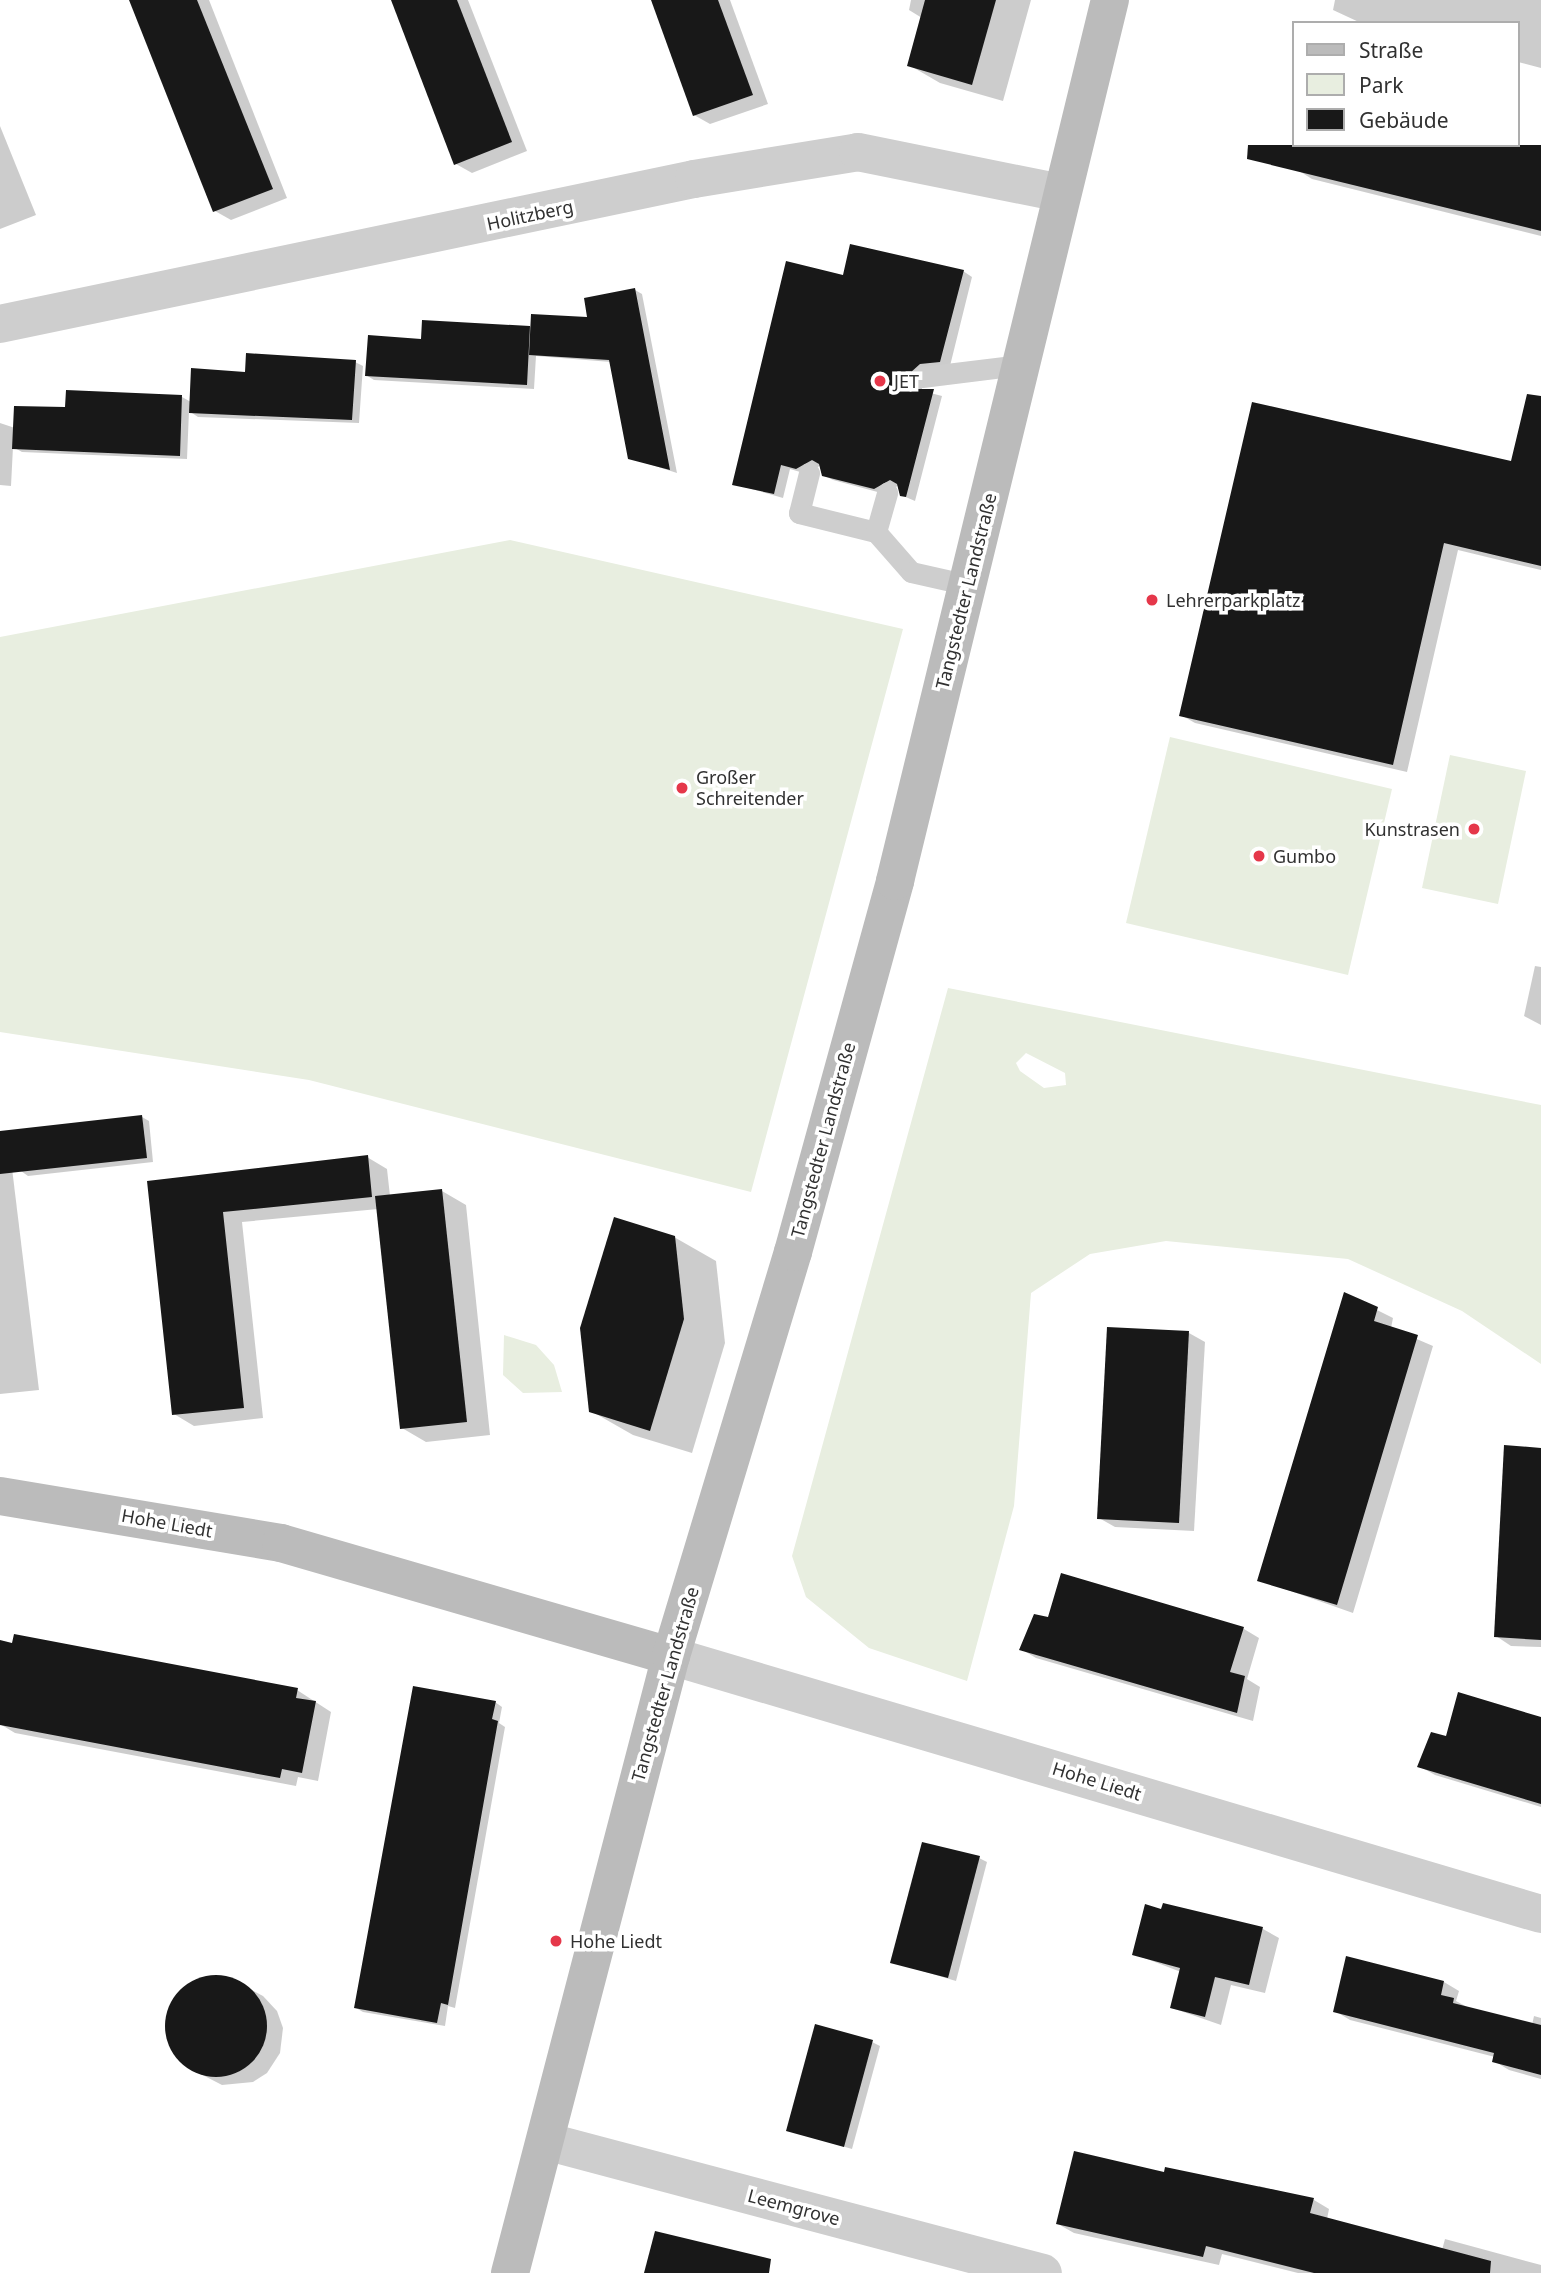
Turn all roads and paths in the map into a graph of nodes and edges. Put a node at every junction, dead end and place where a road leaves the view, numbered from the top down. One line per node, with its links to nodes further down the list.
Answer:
1 (1110, 0): 2 (street, Tangstedter Landstraße)
2 (1061, 193): 3 (street, Holitzberg); 4 (street, Tangstedter Landstraße)
3 (0, 324)
4 (1020, 365): 5 (lane); 9 (street, Tangstedter Landstraße)
5 (922, 377)
6 (809, 473): 8 (lane)
7 (887, 493): 8 (lane)
8 (876, 532): 9 (lane)
9 (968, 585): 11 (street, Tangstedter Landstraße)
10 (0, 1496): 11 (street, Hohe Liedt)
11 (671, 1656): 12 (street, Hohe Liedt); 13 (street, Tangstedter Landstraße)
12 (1541, 1914)
13 (545, 2141): 14 (street, Tangstedter Landstraße); 15 (street, Leemgrove)
14 (510, 2273)
15 (1043, 2273)

